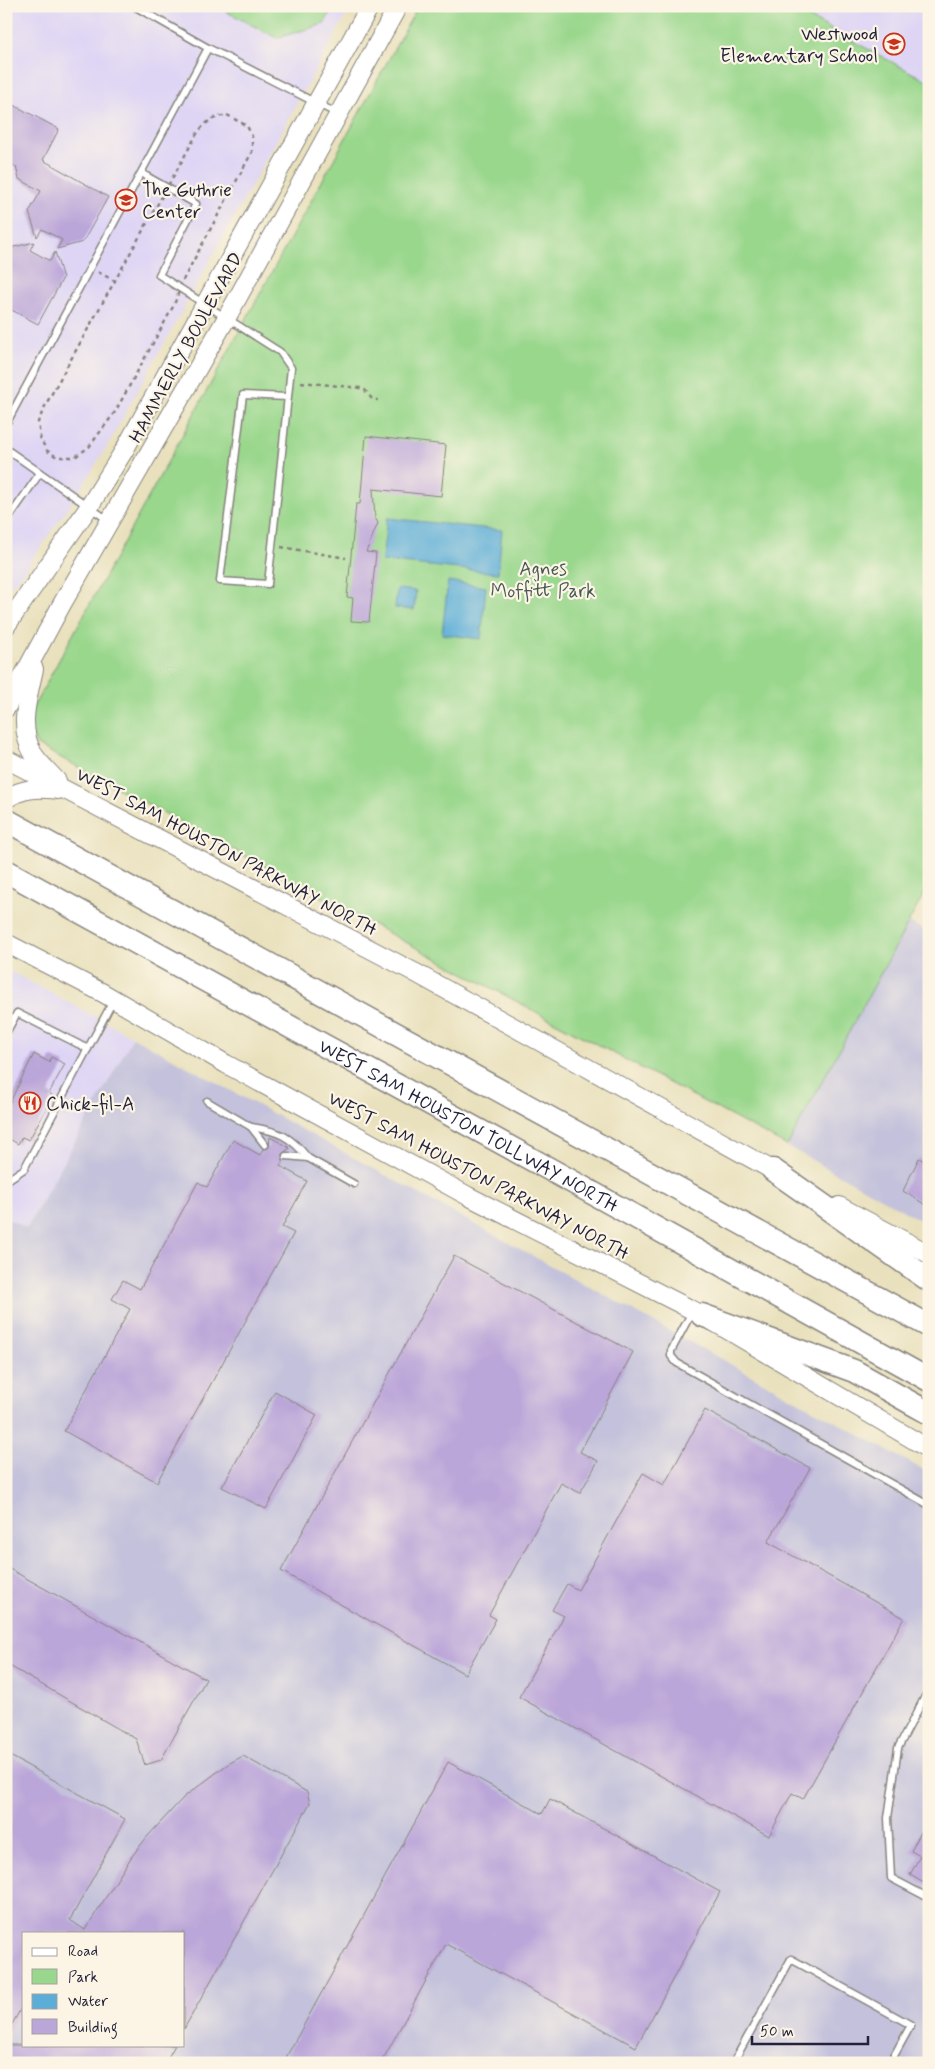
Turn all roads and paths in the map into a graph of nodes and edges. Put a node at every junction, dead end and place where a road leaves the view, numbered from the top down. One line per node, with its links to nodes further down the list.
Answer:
1 (134, 6): 4 (lane)
2 (370, 6): 5 (main road, HAMMERLY BOULEVARD)
3 (398, 6): 6 (main road, HAMMERLY BOULEVARD)
4 (208, 48): 5 (lane); 7 (lane)
5 (316, 104): 6 (lane); 12 (main road, HAMMERLY BOULEVARD)
6 (338, 114): 13 (main road, HAMMERLY BOULEVARD)
7 (141, 173): 8 (lane); 9 (lane)
8 (167, 188): 10 (path); 11 (lane); 11 (path)
9 (90, 267): 10 (path); 17 (lane)
10 (115, 281): 11 (path)
11 (179, 288): 12 (lane)
12 (205, 305): 13 (lane); 20 (main road, HAMMERLY BOULEVARD)
13 (226, 319): 14 (lane); 22 (main road, HAMMERLY BOULEVARD)
14 (289, 381): 15 (lane); 16 (path)
15 (287, 398): 23 (lane); 23 (lane)
16 (378, 400)
17 (6, 424)
18 (6, 449): 19 (lane)
19 (40, 473): 20 (lane); 21 (lane)
20 (89, 507): 22 (lane); 25 (main road, HAMMERLY BOULEVARD)
21 (7, 518)
22 (111, 523): 26 (main road, HAMMERLY BOULEVARD)
23 (272, 545): 24 (path)
24 (346, 558)
25 (7, 624)
26 (38, 650): 27 (main road, HAMMERLY BOULEVARD); 29 (main road)
27 (6, 708)
28 (6, 759): 29 (main road, WEST SAM HOUSTON PARKWAY NORTH)
29 (66, 791): 30 (main road); 42 (main road, WEST SAM HOUSTON PARKWAY NORTH)
30 (6, 799)
31 (15, 825): 48 (highway)
32 (6, 871): 49 (highway, WEST SAM HOUSTON TOLLWAY NORTH)
33 (7, 946): 34 (main road, WEST SAM HOUSTON PARKWAY NORTH)
34 (114, 999): 36 (lane); 47 (main road, WEST SAM HOUSTON PARKWAY NORTH)
35 (6, 1033): 36 (lane)
36 (88, 1049): 43 (lane)
37 (207, 1102): 38 (lane)
38 (251, 1127): 39 (lane); 41 (lane)
39 (265, 1145)
40 (286, 1156): 41 (lane)
41 (308, 1158): 44 (lane)
42 (773, 1170): 45 (main road, WEST SAM HOUSTON PARKWAY NORTH); 46 (highway)
43 (6, 1181)
44 (354, 1184)
45 (929, 1254)
46 (929, 1280)
47 (697, 1313): 50 (highway); 51 (main road, WEST SAM HOUSTON PARKWAY NORTH); 52 (lane)
48 (929, 1326)
49 (929, 1380)
50 (929, 1414)
51 (929, 1449)
52 (929, 1505)
53 (929, 1689): 54 (lane)
54 (929, 1898)
55 (733, 2063): 56 (lane)
56 (890, 2063)

